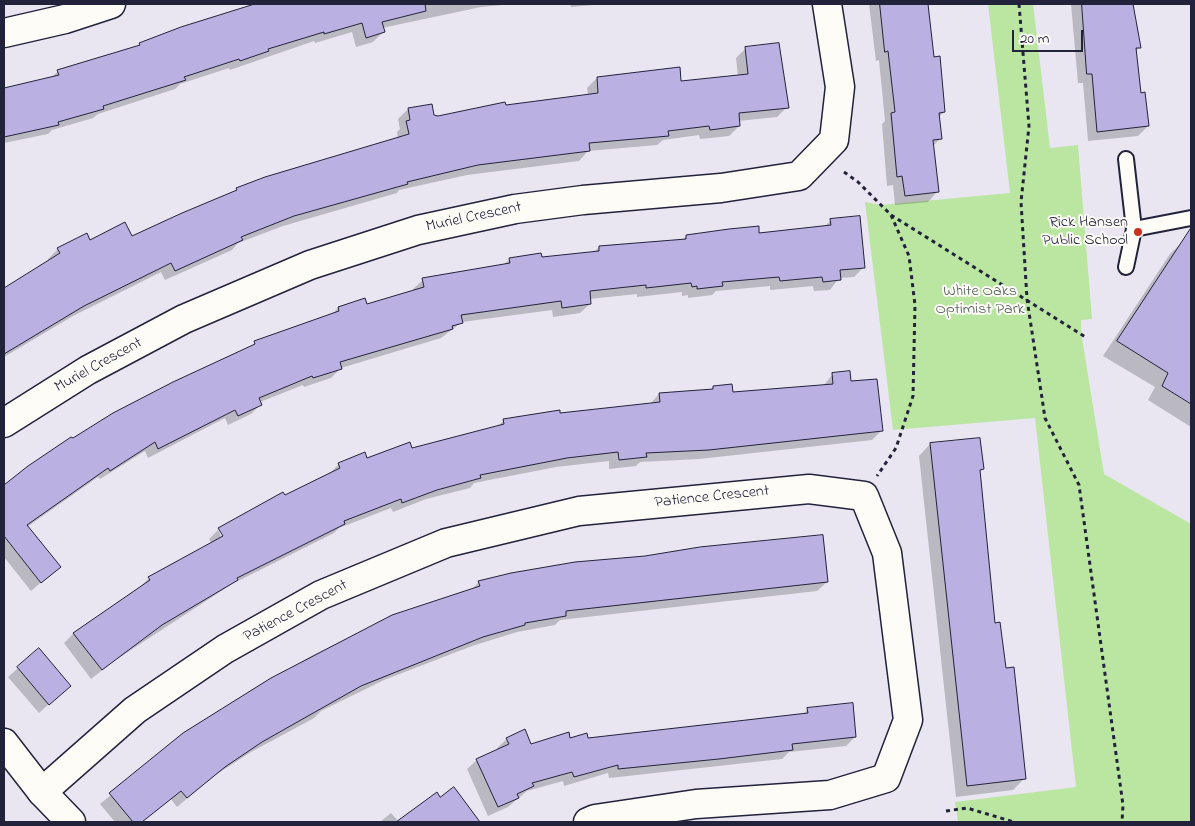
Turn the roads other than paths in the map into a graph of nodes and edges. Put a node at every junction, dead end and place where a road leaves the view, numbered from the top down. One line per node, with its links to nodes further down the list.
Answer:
1 (111, 4): 3 (street)
2 (827, 4): 8 (street, Muriel Crescent)
3 (4, 33)
4 (1126, 159): 6 (lane)
5 (1191, 218): 6 (lane)
6 (1134, 229): 7 (lane)
7 (1126, 267)
8 (4, 423)
9 (4, 743): 10 (street)
10 (42, 792): 11 (street); 12 (street, Patience Crescent)
11 (71, 822)
12 (588, 822)

